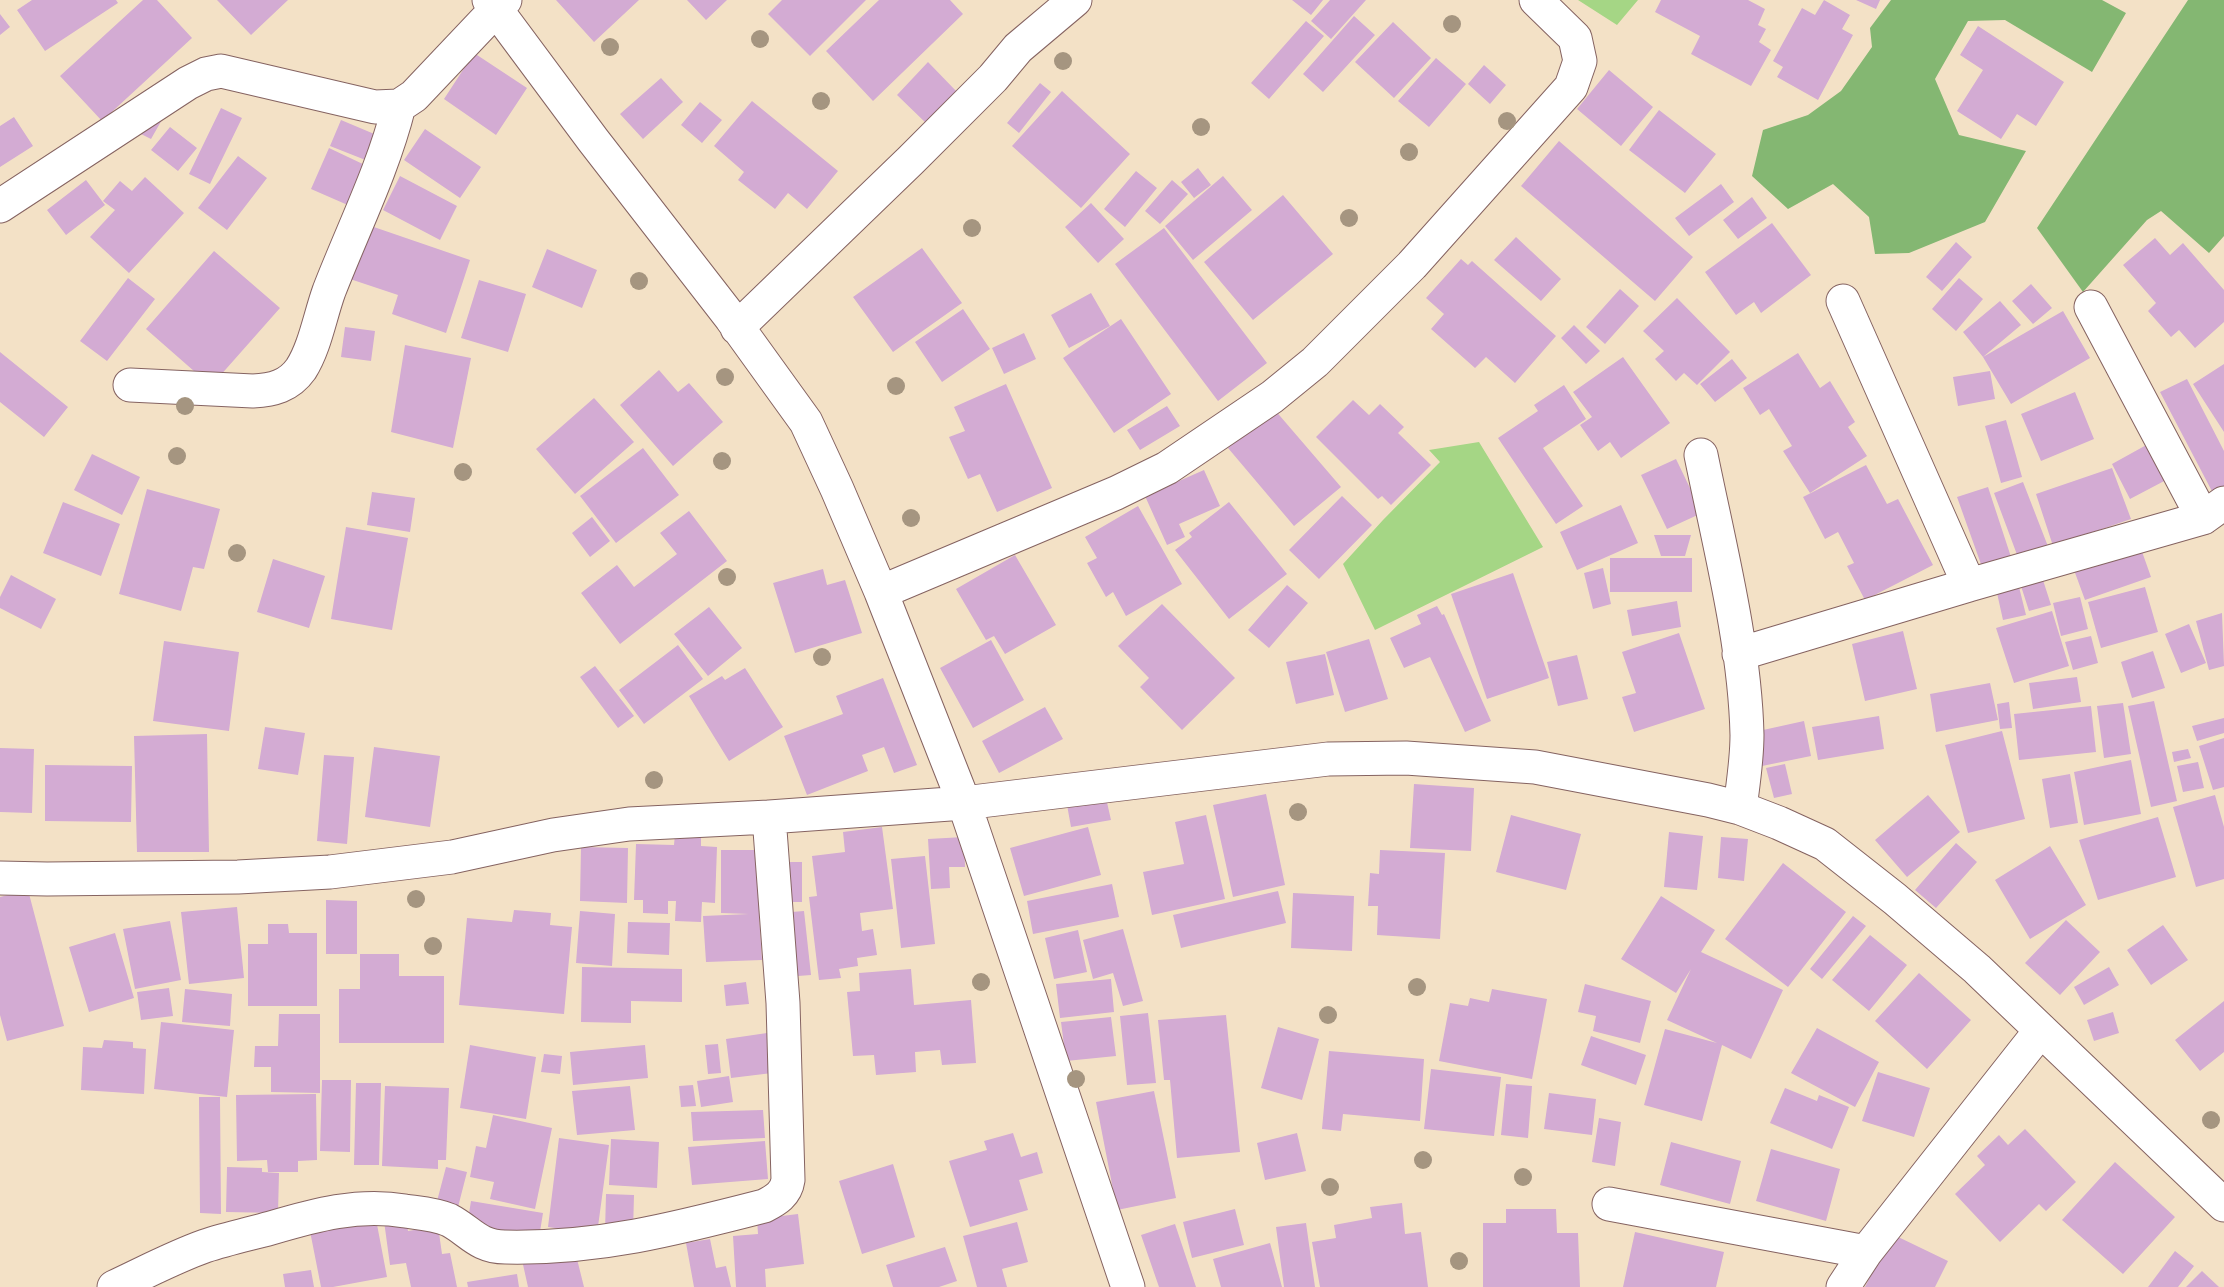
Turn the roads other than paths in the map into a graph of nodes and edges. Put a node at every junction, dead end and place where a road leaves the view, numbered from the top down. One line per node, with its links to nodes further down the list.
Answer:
1 (1075, 0): 8 (street)
2 (1536, 0): 13 (street)
3 (496, 3): 4 (street); 8 (street)
4 (399, 106): 5 (street); 9 (street)
5 (0, 206)
6 (1843, 301): 12 (street)
7 (2091, 307): 11 (street)
8 (737, 328): 13 (street)
9 (130, 385)
10 (1701, 455): 14 (street)
11 (2214, 511): 12 (street)
12 (1970, 585): 14 (street)
13 (881, 592): 15 (street)
14 (1739, 654): 16 (street)
15 (964, 803): 16 (street); 17 (street); 24 (street)
16 (1740, 808): 19 (street)
17 (769, 817): 18 (street); 23 (street)
18 (0, 878)
19 (2041, 1030): 21 (street); 22 (street)
20 (1609, 1204): 22 (street)
21 (2224, 1205)
22 (1866, 1252): 25 (street)
23 (114, 1287)
24 (1128, 1287)
25 (1843, 1287)

